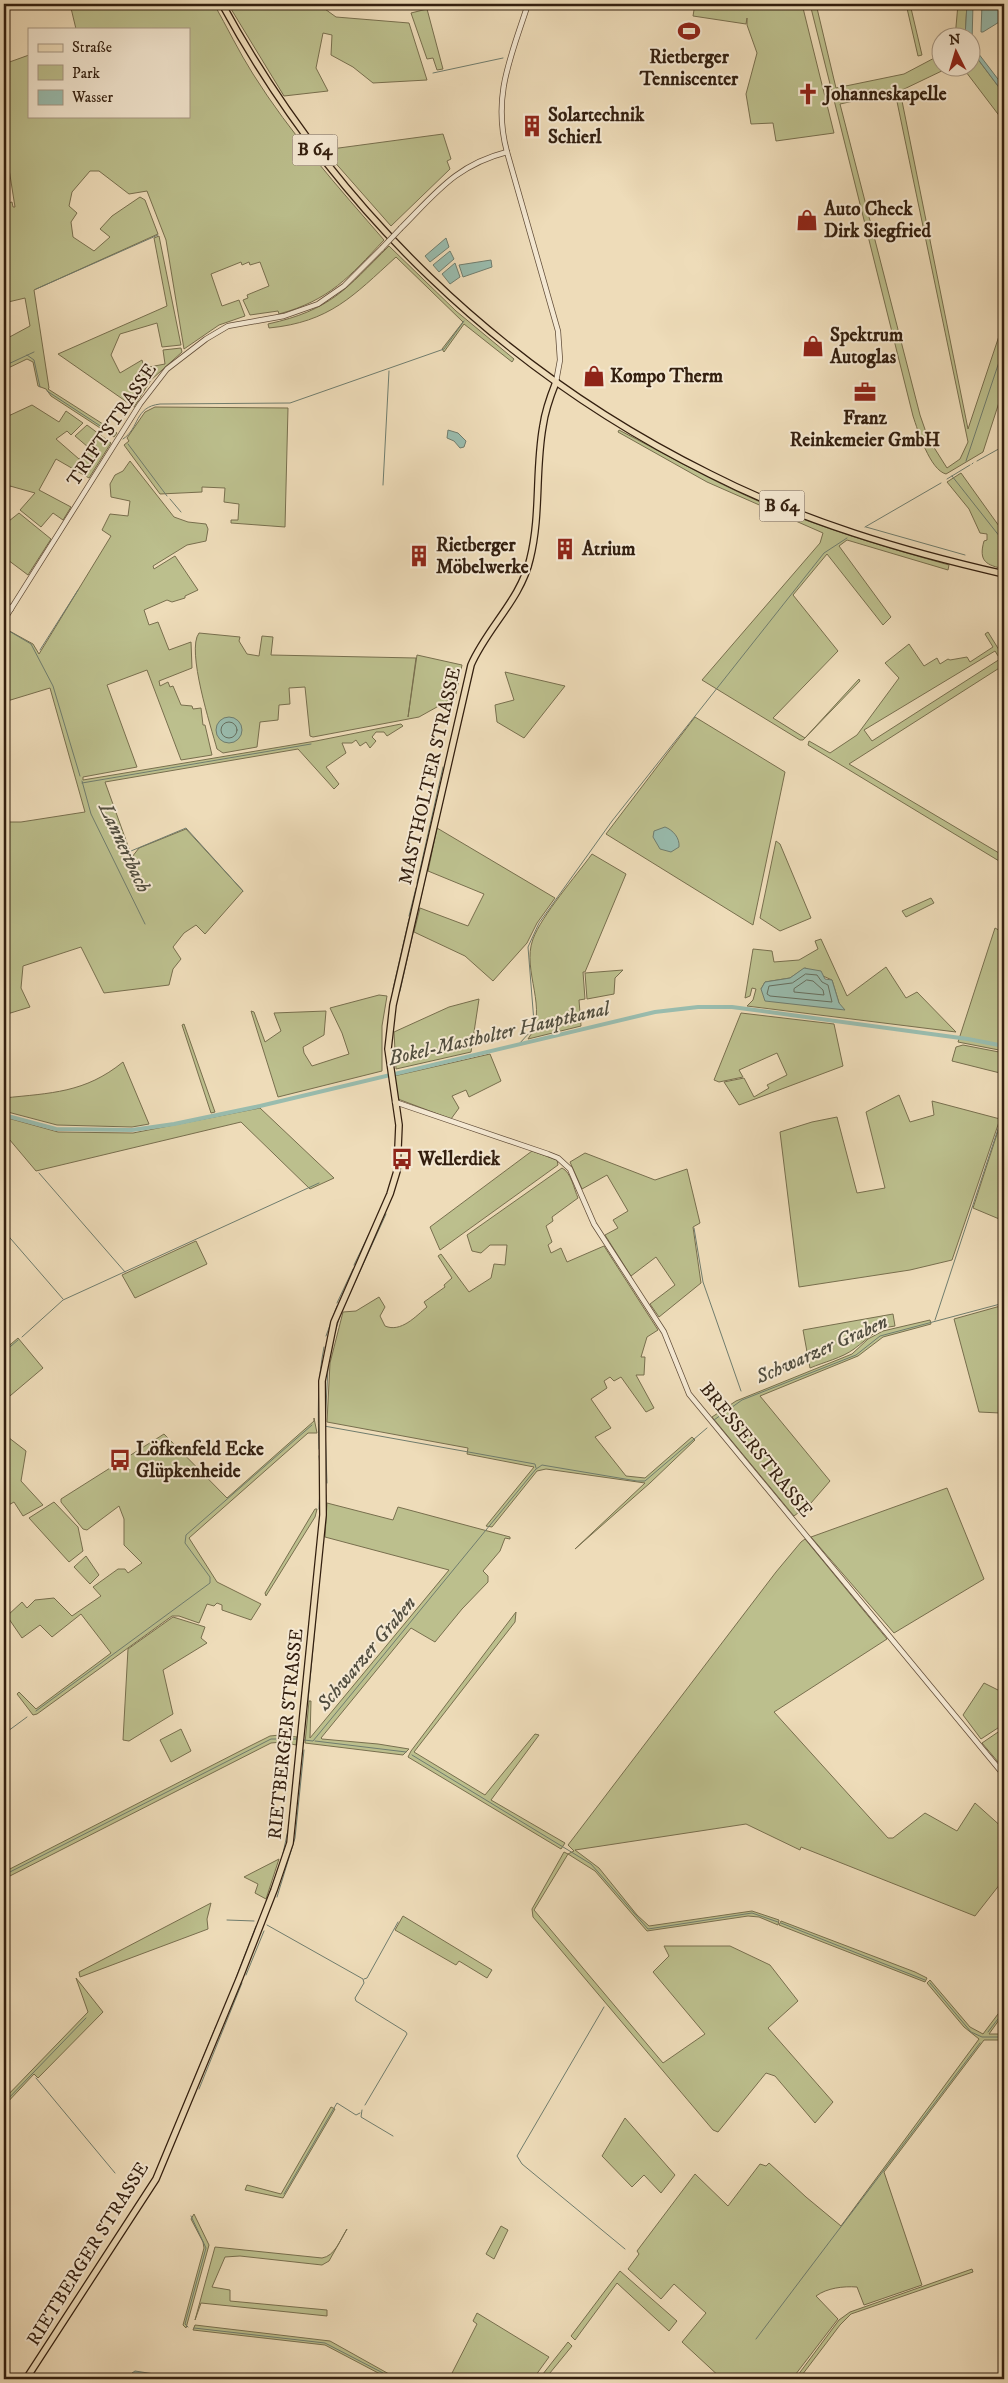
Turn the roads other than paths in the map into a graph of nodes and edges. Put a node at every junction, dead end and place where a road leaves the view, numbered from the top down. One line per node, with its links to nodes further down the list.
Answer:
1 (222, 4): 4 (main road, B 64)
2 (528, 4): 3 (street, MASTHOLTER STRASSE)
3 (507, 152): 4 (street, MASTHOLTER STRASSE); 7 (street, TRIFTSTRASSE, bridge)
4 (556, 382): 5 (main road, B 64); 9 (main road, MASTHOLTER STRASSE)
5 (1004, 574)
6 (4, 601): 7 (street)
7 (11, 609): 8 (street, TRIFTSTRASSE)
8 (4, 620)
9 (395, 1102): 10 (street, BRESSERSTRASSE); 11 (main road, RIETBERGER STRASSE)
10 (1004, 1775)
11 (26, 2379)

